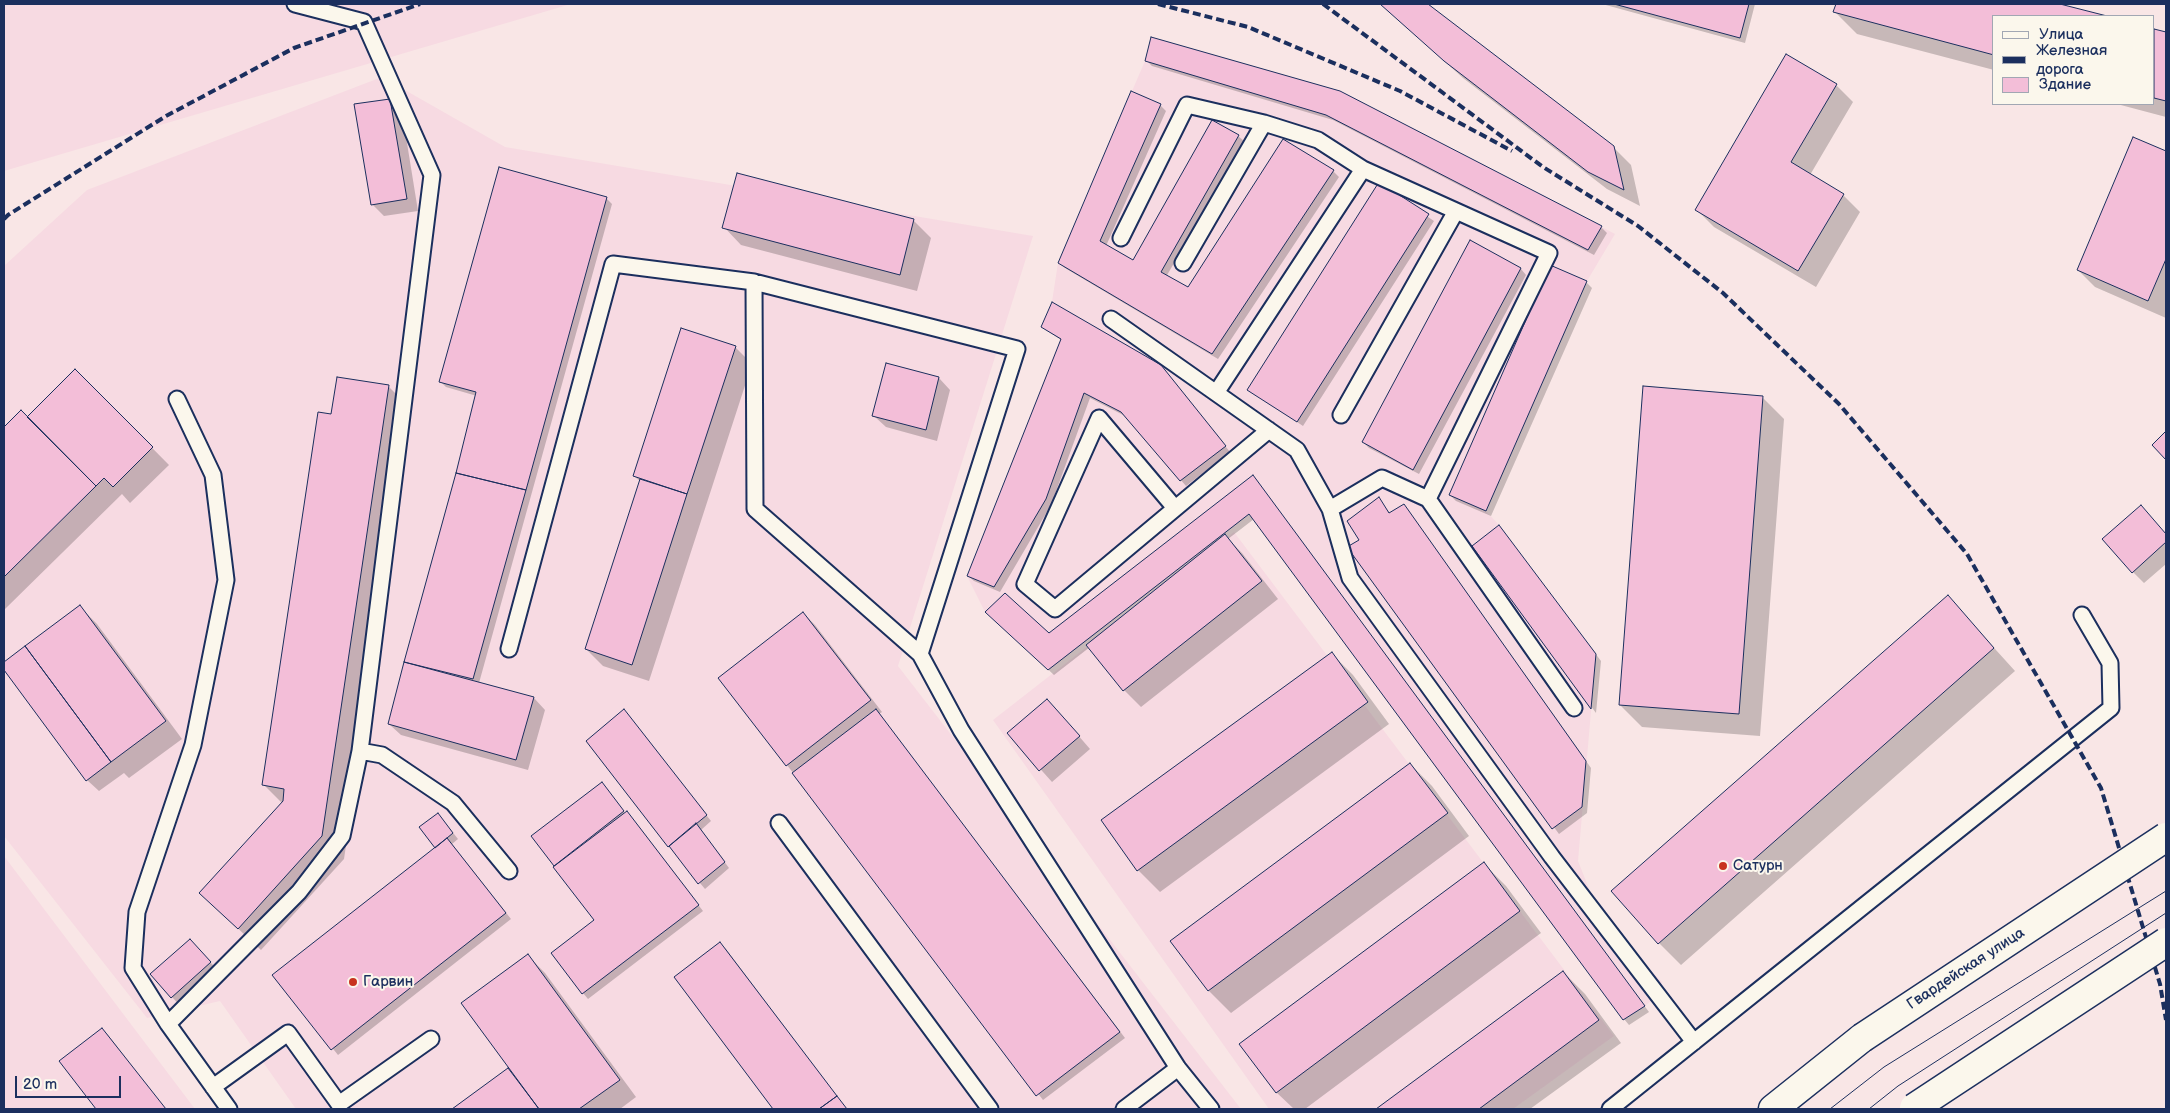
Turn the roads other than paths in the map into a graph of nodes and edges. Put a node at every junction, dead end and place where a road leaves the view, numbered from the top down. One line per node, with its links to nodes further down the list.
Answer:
1 (295, 4): 20 (lane)
2 (1264, 123): 3 (lane); 5 (lane); 6 (lane)
3 (1363, 169): 4 (lane); 9 (lane)
4 (1456, 211): 11 (lane); 13 (lane)
5 (1121, 238)
6 (1183, 263)
7 (754, 282): 17 (lane); 18 (lane); 18 (lane)
8 (1111, 319): 9 (lane)
9 (1216, 393): 12 (lane)
10 (177, 399): 25 (lane)
11 (1341, 415)
12 (1269, 430): 14 (lane); 15 (lane)
13 (1428, 499): 15 (lane); 19 (lane)
14 (1175, 508): 14 (lane)
15 (1330, 509): 27 (lane)
16 (2082, 615): 27 (lane)
17 (509, 649)
18 (920, 654): 28 (lane)
19 (1574, 708)
20 (360, 751): 23 (lane); 25 (lane)
21 (779, 822): 32 (lane)
22 (2166, 837): 36 (main road, Гвардейская улица, bridge)
23 (509, 871)
24 (2166, 942): 30 (main road, bridge)
25 (168, 1024): 29 (lane)
26 (430, 1039): 29 (lane)
27 (1694, 1042): 35 (lane)
28 (1178, 1068): 33 (lane); 34 (lane)
29 (213, 1087): 31 (lane)
30 (1913, 1108)
31 (229, 1109)
32 (990, 1109)
33 (1124, 1109)
34 (1211, 1109)
35 (1610, 1109)
36 (1772, 1109)

